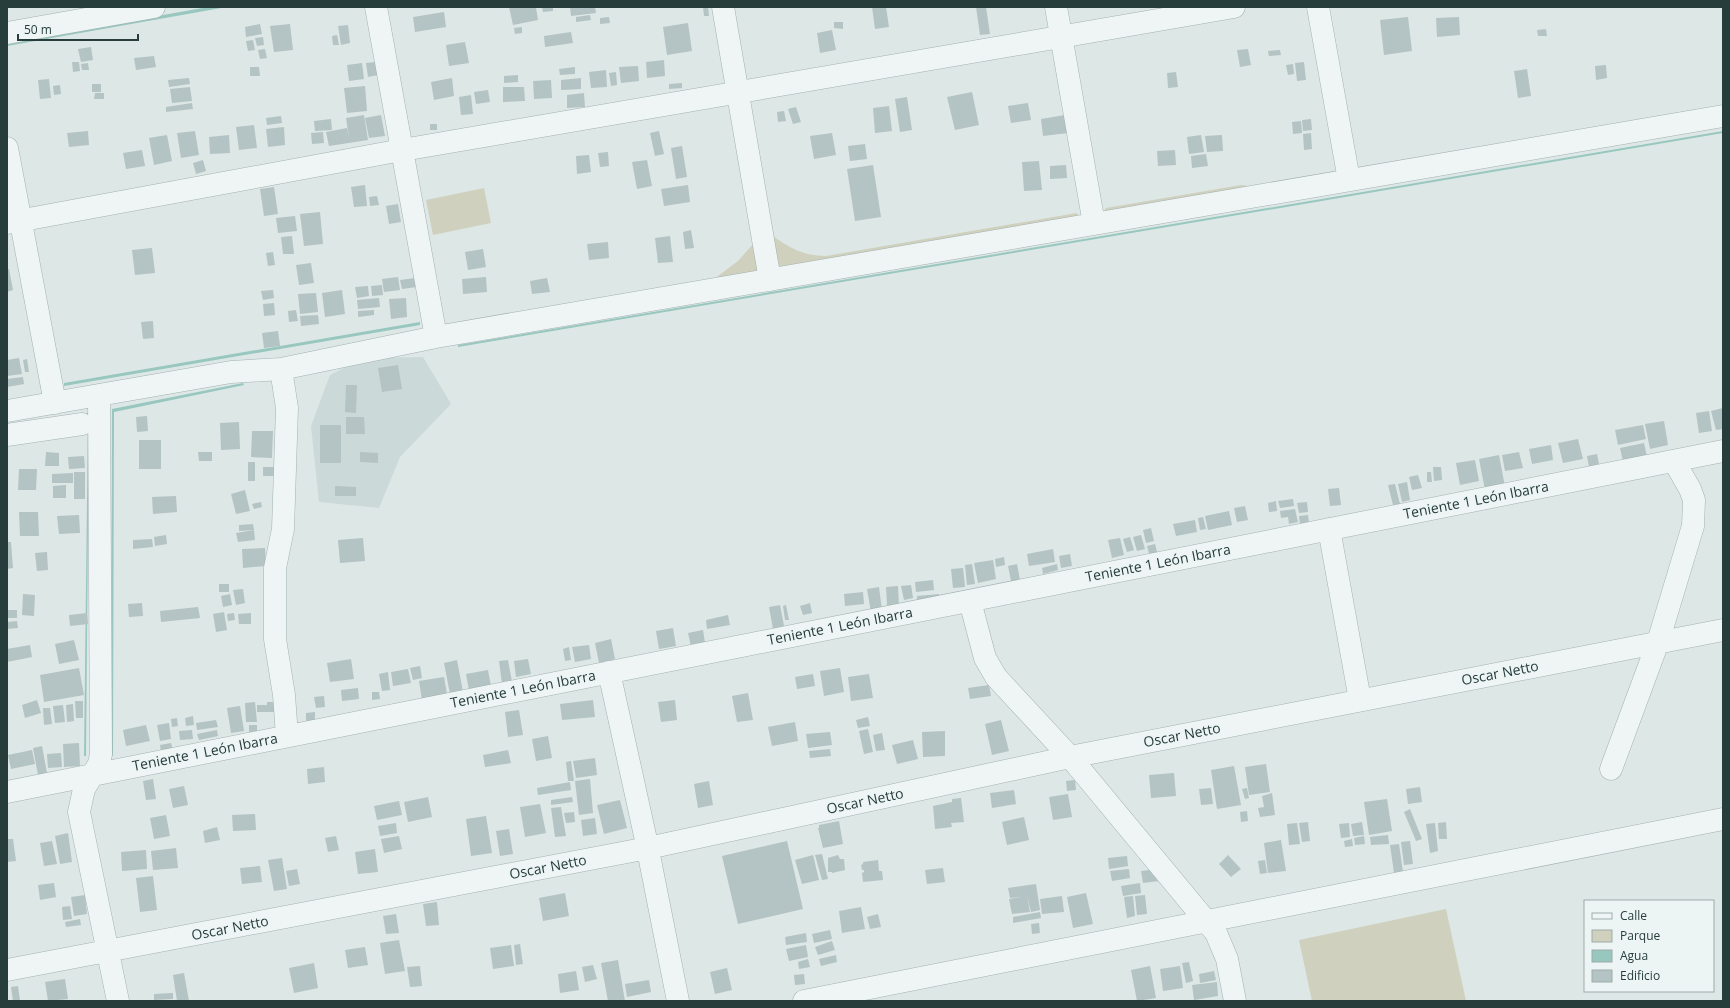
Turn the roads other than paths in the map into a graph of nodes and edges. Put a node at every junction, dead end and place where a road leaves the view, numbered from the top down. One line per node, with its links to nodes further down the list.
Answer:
1 (154, 7): 7 (street)
2 (376, 7): 12 (street)
3 (723, 7): 9 (street)
4 (1056, 7): 8 (street)
5 (1234, 7): 8 (street)
6 (1318, 7): 13 (street)
7 (7, 33)
8 (1061, 37): 9 (street); 15 (street)
9 (738, 92): 12 (street); 16 (street)
10 (1723, 116): 13 (street)
11 (7, 148): 14 (street)
12 (402, 150): 14 (street); 17 (street)
13 (1349, 180): 15 (street)
14 (14, 222): 20 (street)
15 (1094, 224): 16 (street)
16 (770, 280): 17 (street)
17 (436, 337): 18 (street)
18 (281, 369): 19 (street); 32 (street)
19 (99, 395): 20 (street); 22 (street)
20 (55, 403): 21 (street)
21 (7, 411)
22 (91, 423): 23 (street); 35 (street)
23 (7, 435)
24 (1723, 451): 25 (street, Teniente 1 León Ibarra)
25 (1674, 461): 26 (street, Teniente 1 León Ibarra); 29 (street)
26 (1330, 529): 27 (street, Teniente 1 León Ibarra); 31 (street)
27 (970, 601): 30 (street, Teniente 1 León Ibarra); 33 (street)
28 (1723, 630): 29 (street, Oscar Netto)
29 (1658, 642): 31 (street, Oscar Netto); 34 (street)
30 (609, 672): 32 (street, Teniente 1 León Ibarra); 38 (street)
31 (1360, 700): 33 (street, Oscar Netto)
32 (287, 736): 35 (street, Teniente 1 León Ibarra)
33 (1070, 757): 38 (street, Oscar Netto); 39 (street)
34 (1611, 770)
35 (92, 775): 36 (street, Teniente 1 León Ibarra); 40 (street)
36 (7, 792)
37 (1723, 820): 39 (street)
38 (648, 848): 40 (street, Oscar Netto); 43 (street)
39 (1207, 921): 44 (street); 45 (street)
40 (108, 951): 41 (street, Oscar Netto); 42 (street)
41 (7, 970)
42 (118, 1001)
43 (678, 1001)
44 (804, 1001)
45 (1235, 1001)

